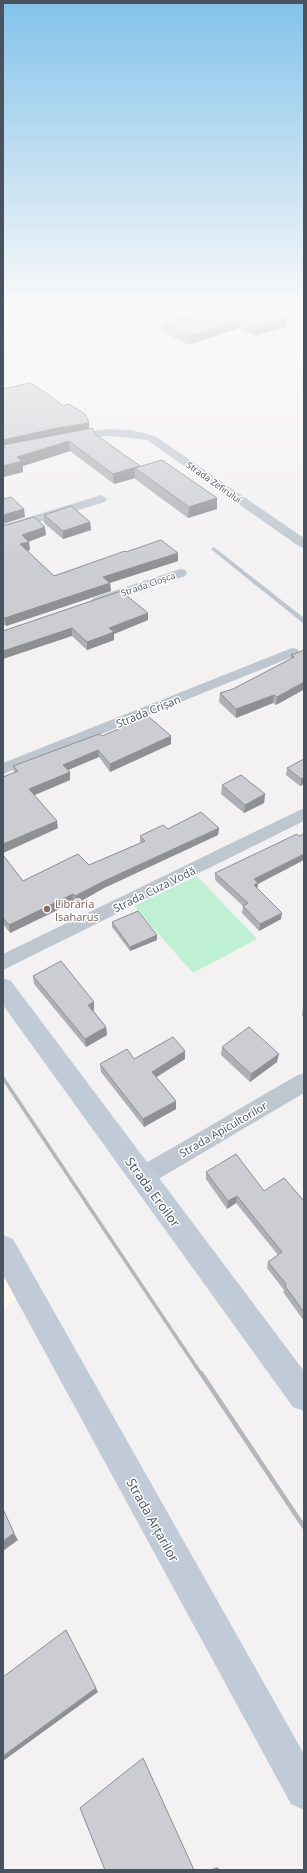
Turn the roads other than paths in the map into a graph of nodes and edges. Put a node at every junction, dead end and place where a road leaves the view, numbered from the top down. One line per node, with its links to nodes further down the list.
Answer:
1 (61, 438): 4 (street, Strada Zefirului)
2 (101, 499): 3 (street)
3 (3, 529)
4 (304, 544)
5 (214, 549): 8 (lane)
6 (180, 573): 7 (street, Strada Cloșca)
7 (84, 606)
8 (304, 622)
9 (292, 652): 10 (street, Strada Crișan)
10 (3, 769)
11 (304, 814): 12 (street, Strada Cuza Vodă)
12 (3, 963)
13 (3, 987): 15 (street, Strada Eroilor)
14 (304, 1082): 15 (street, Strada Apicultorilor)
15 (142, 1177): 17 (street, Strada Eroilor)
16 (3, 1248): 18 (street, Strada Arțarilor)
17 (304, 1396)
18 (304, 1791)

